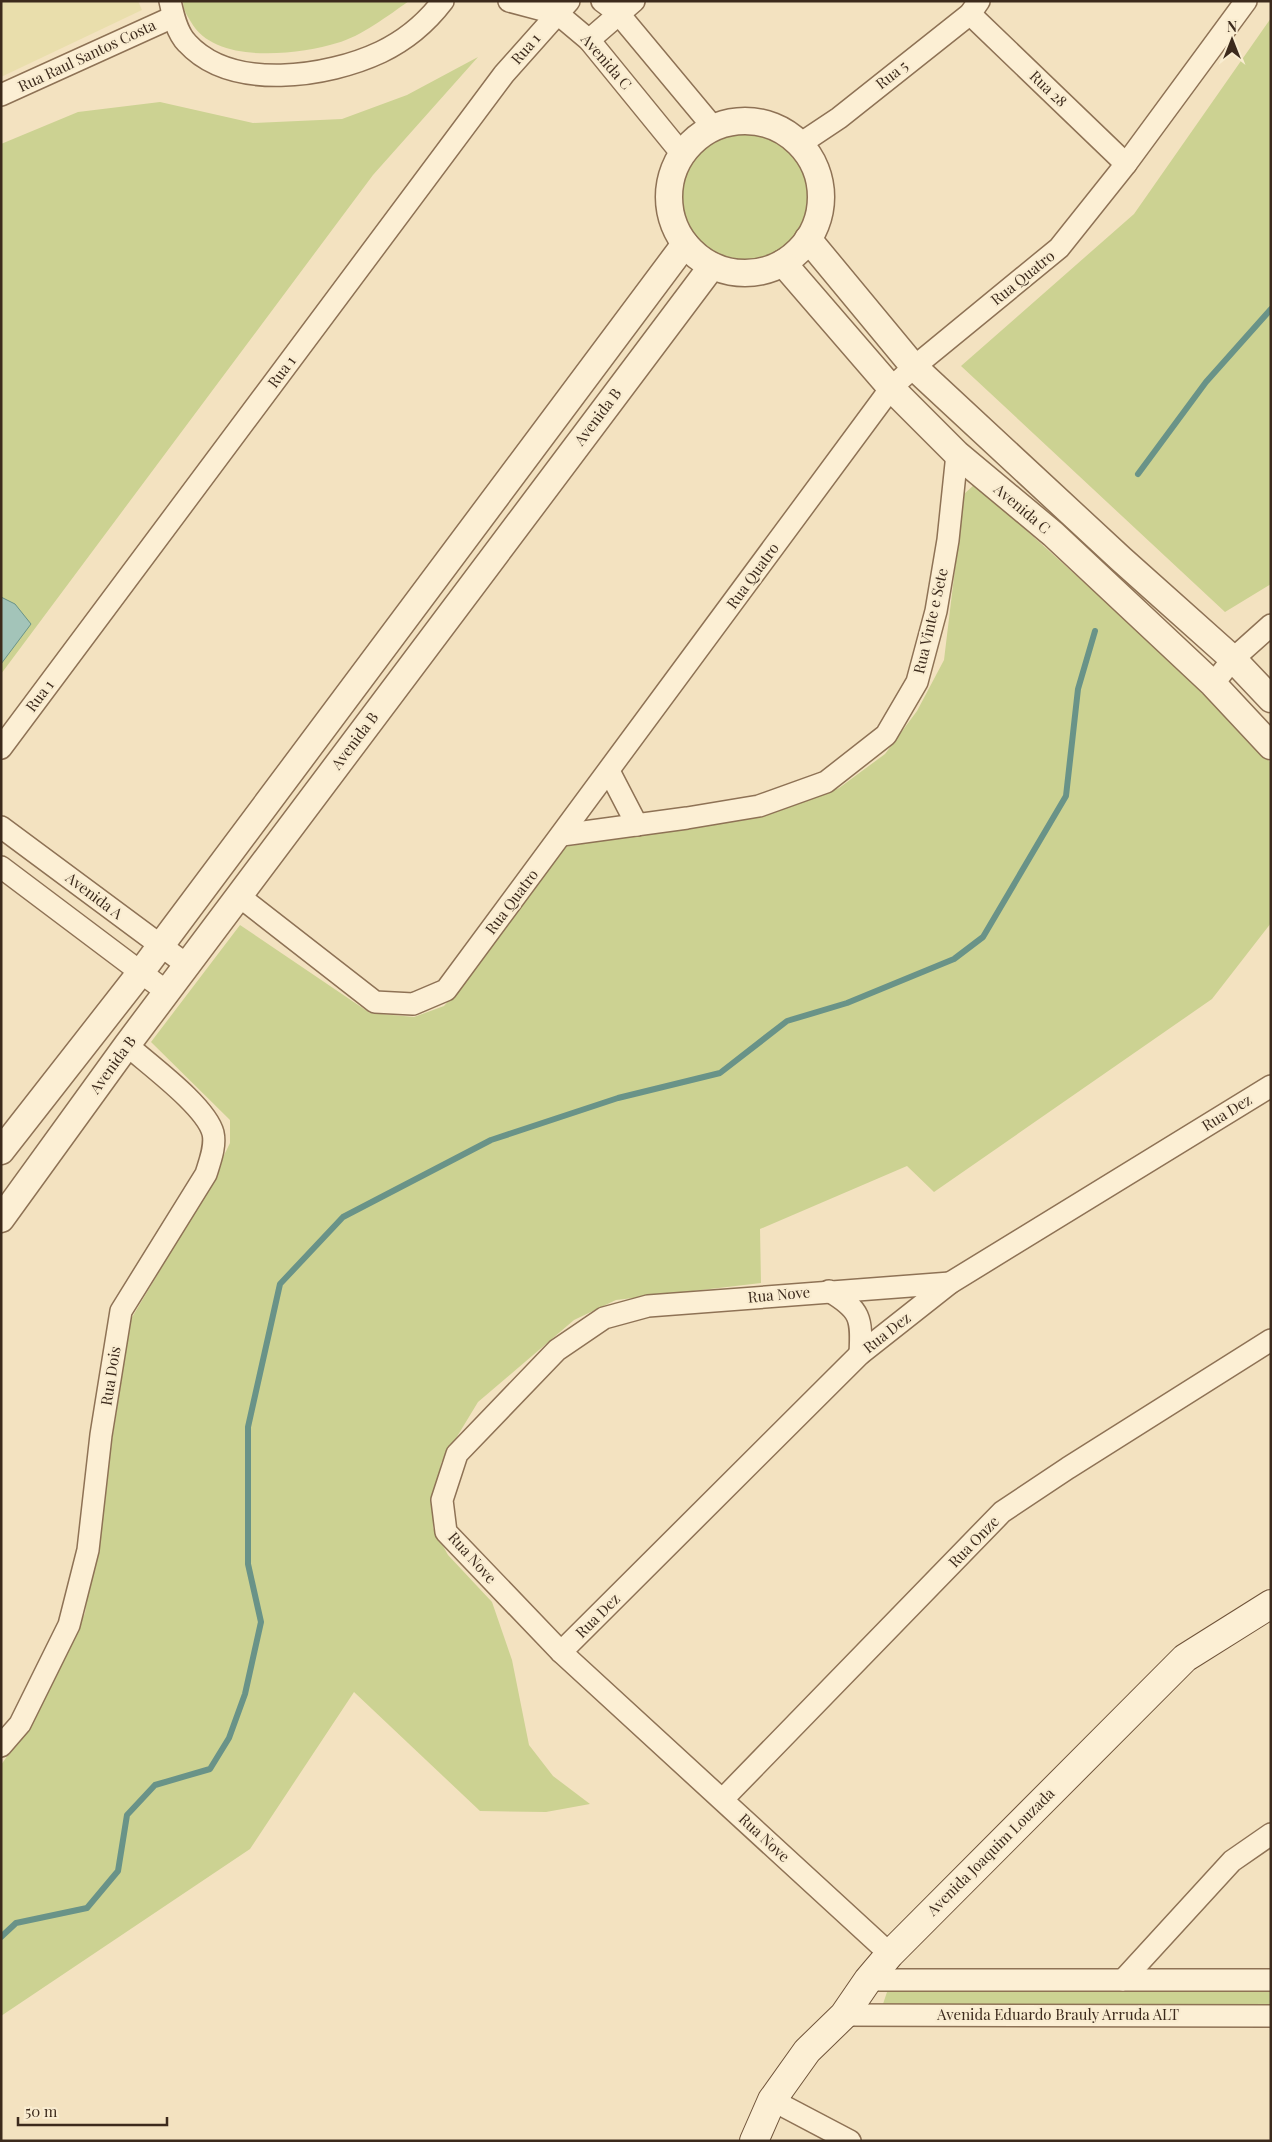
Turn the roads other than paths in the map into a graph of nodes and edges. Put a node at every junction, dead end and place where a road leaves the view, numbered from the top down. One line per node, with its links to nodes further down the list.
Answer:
1 (509, 1): 5 (street, Avenida C)
2 (1246, 1): 13 (street, Rua Quatro)
3 (444, 3): 7 (street)
4 (618, 5): 8 (street); 10 (street)
5 (563, 7): 8 (street, Avenida C); 26 (street, Rua 1)
6 (975, 8): 11 (street, Rua 5); 13 (street, Rua 28)
7 (171, 9): 9 (street, Rua Raul Santos Costa)
8 (589, 40): 12 (street, Avenida C)
9 (1, 96)
10 (713, 127): 11 (street); 12 (street)
11 (800, 144): 14 (street)
12 (682, 154): 15 (street)
13 (1126, 164): 18 (street, Rua Quatro)
14 (808, 239): 16 (street); 18 (street, Avenida C)
15 (685, 244): 17 (street); 33 (street)
16 (784, 262): 17 (street); 19 (street, Avenida C)
17 (712, 266): 32 (street, Avenida B)
18 (914, 366): 19 (street, Rua Quatro); 22 (street, Avenida C)
19 (891, 388): 20 (street, Avenida C); 27 (street, Rua Quatro)
20 (957, 454): 23 (street, Avenida C); 28 (street, Rua Vinte e Sete)
21 (1271, 625): 22 (street)
22 (1233, 659): 23 (street); 24 (street, Avenida C)
23 (1213, 684): 25 (street, Avenida C)
24 (1271, 699)
25 (1271, 746)
26 (1, 748)
27 (609, 771): 28 (street); 30 (street, Rua Quatro)
28 (637, 825): 30 (street, Rua Vinte e Sete)
29 (1, 827): 33 (street, Avenida A)
30 (562, 835): 32 (street, Rua Quatro)
31 (1, 867): 35 (street)
32 (239, 896): 34 (street, Avenida B)
33 (161, 945): 34 (street, Avenida A); 35 (street)
34 (187, 965): 36 (street, Avenida B)
35 (141, 972): 36 (street); 39 (street)
36 (167, 992): 37 (street, Avenida B)
37 (127, 1045): 40 (street, Avenida B); 47 (street, Rua Dois)
38 (1271, 1086): 41 (street, Rua Dez)
39 (1, 1151)
40 (1, 1218)
41 (950, 1283): 42 (street, Rua Nove); 44 (street, Rua Dez)
42 (829, 1291): 44 (street); 46 (street, Rua Nove)
43 (1271, 1340): 48 (street, Rua Onze)
44 (860, 1354): 46 (street, Rua Dez)
45 (1271, 1604): 50 (main road, Avenida Joaquim Louzada)
46 (561, 1652): 48 (street, Rua Nove)
47 (1, 1746)
48 (723, 1799): 50 (street, Rua Nove)
49 (1271, 1834): 52 (street)
50 (890, 1954): 51 (main road, Avenida Joaquim Louzada)
51 (868, 1980): 52 (street); 54 (main road, Avenida Joaquim Louzada)
52 (1123, 1980): 53 (street)
53 (1271, 1980)
54 (844, 2015): 55 (street, Avenida Eduardo Brauly Arruda ALT); 56 (main road, Avenida Joaquim Louzada)
55 (1271, 2016)
56 (772, 2100): 57 (main road, Avenida Joaquim Louzada); 58 (street)
57 (754, 2141)
58 (850, 2141)

